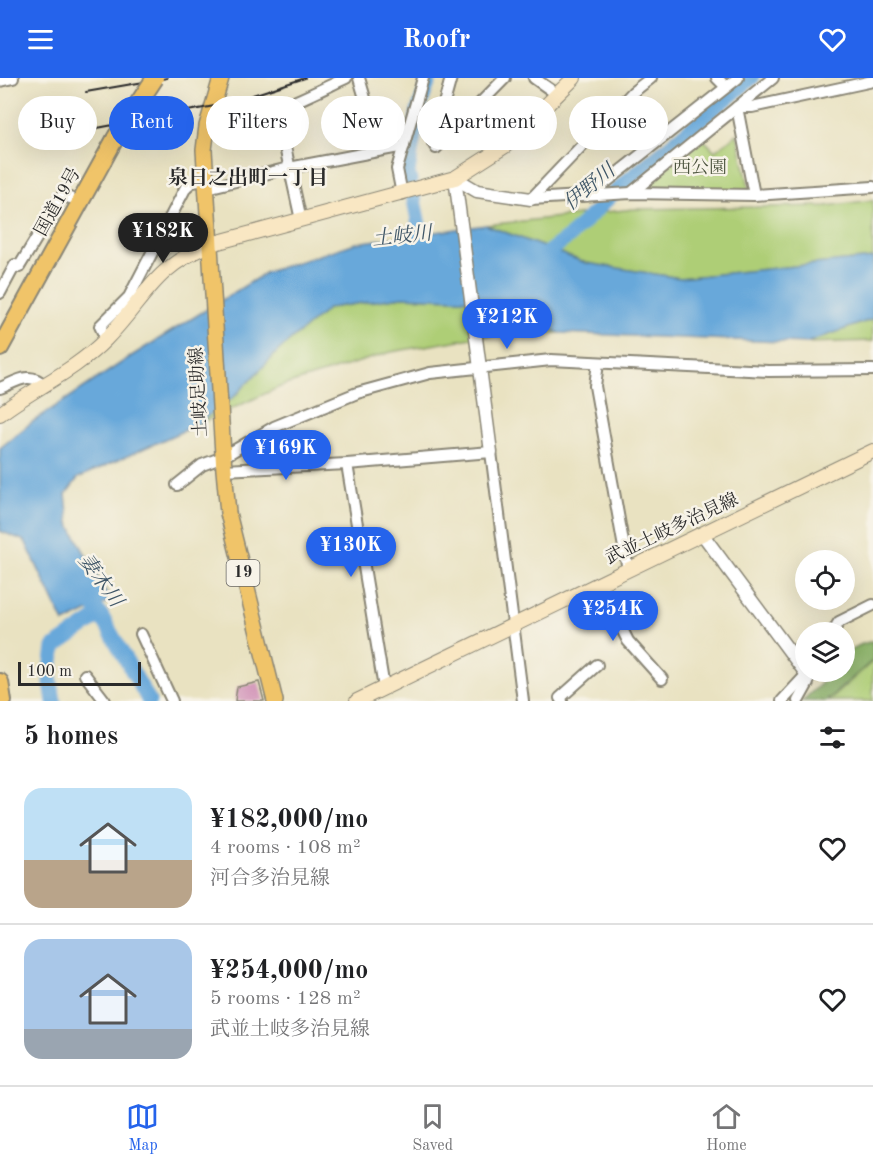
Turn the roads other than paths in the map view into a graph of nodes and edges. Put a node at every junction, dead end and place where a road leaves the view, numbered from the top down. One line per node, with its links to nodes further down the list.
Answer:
1 (13, 78): 16 (street)
2 (143, 78): 20 (highway, 国道19号)
3 (155, 78): 21 (highway, 国道19号, bridge)
4 (221, 78): 22 (main road, 土岐足助線 / 19)
5 (346, 78): 23 (street)
6 (359, 78): 24 (street)
7 (423, 78): 29 (street)
8 (451, 78): 9 (street)
9 (505, 78)
10 (534, 78): 19 (street)
11 (574, 78): 19 (main road)
12 (651, 78): 42 (street)
13 (717, 78): 18 (street)
14 (738, 78): 18 (street)
15 (773, 78): 25 (street)
16 (0, 81)
17 (873, 81): 25 (street)
18 (726, 87): 39 (street)
19 (558, 95): 34 (main road)
20 (133, 96)
21 (142, 96)
22 (216, 96)
23 (307, 96)
24 (364, 96)
25 (737, 107): 37 (street); 40 (street)
26 (206, 134): 35 (main road, 土岐足助線 / 19)
27 (109, 140): 41 (highway, 国道19号)
28 (109, 141): 50 (highway, 国道19号)
29 (405, 142)
30 (285, 150): 33 (street)
31 (375, 150): 33 (street)
32 (403, 150): 38 (street)
33 (289, 168): 35 (street); 44 (street)
34 (455, 178): 38 (main road); 42 (street); 52 (street)
35 (207, 184): 45 (main road, 土岐足助線 / 19); 49 (street)
36 (873, 187): 40 (street)
37 (631, 193): 39 (street); 40 (street)
38 (402, 194): 44 (main road)
39 (591, 194): 42 (street)
40 (754, 195)
41 (70, 198): 46 (street); 48 (highway, 国道19号)
42 (531, 199)
43 (45, 211): 46 (street)
44 (301, 220): 45 (main road)
45 (211, 244): 49 (main road); 59 (main road, 土岐足助線 / 19)
46 (15, 265): 47 (street)
47 (0, 293)
48 (0, 324)
49 (105, 339): 54 (main road)
50 (0, 348)
51 (598, 363): 52 (street); 53 (street); 63 (street)
52 (480, 366): 58 (street); 59 (street)
53 (873, 370)
54 (45, 386): 55 (street); 56 (main road)
55 (0, 388)
56 (0, 414)
57 (873, 451): 62 (main road, 武並土岐多治見線)
58 (491, 452): 60 (street); 67 (street)
59 (223, 457): 60 (street); 61 (street); 80 (main road, 土岐足助線 / 19)
60 (347, 464): 76 (street)
61 (177, 485)
62 (703, 535): 63 (main road, 武並土岐多治見線); 69 (street)
63 (628, 570): 64 (main road, 武並土岐多治見線)
64 (599, 583): 67 (main road, 武並土岐多治見線); 72 (street)
65 (873, 605): 66 (street)
66 (839, 622)
67 (514, 625): 76 (main road, 武並土岐多治見線); 82 (street)
68 (141, 634): 79 (street)
69 (795, 656)
70 (597, 665): 83 (street)
71 (85, 675): 78 (street)
72 (662, 679)
73 (0, 682): 77 (highway)
74 (800, 682): 84 (street)
75 (808, 682): 85 (street)
76 (384, 688): 81 (main road, 武並土岐多治見線)
77 (3, 701)
78 (105, 701)
79 (172, 701)
80 (276, 701)
81 (357, 701)
82 (523, 701)
83 (562, 701)
84 (782, 701)
85 (798, 701)

